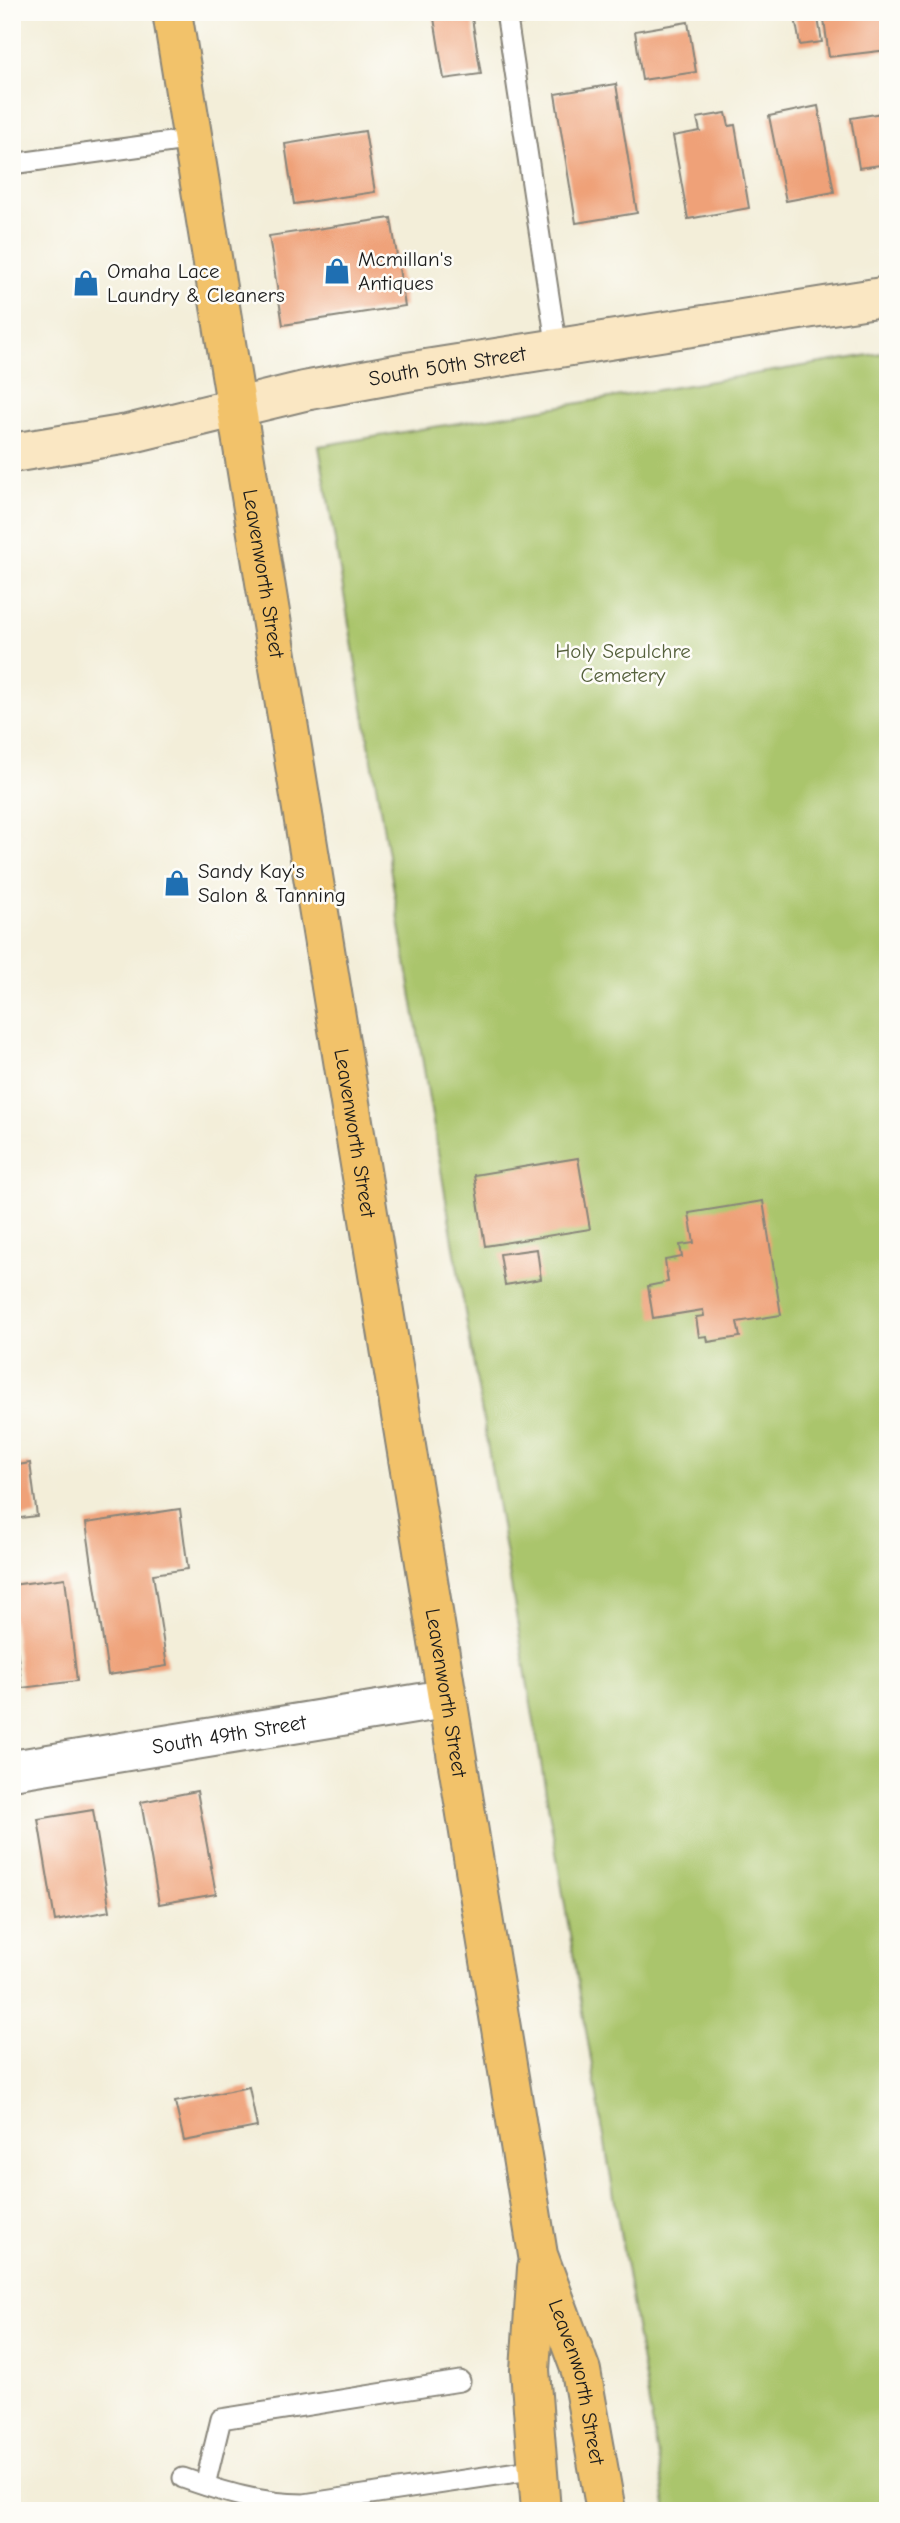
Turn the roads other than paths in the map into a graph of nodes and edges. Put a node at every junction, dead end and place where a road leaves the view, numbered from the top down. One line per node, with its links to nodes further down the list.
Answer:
1 (172, 12): 4 (main road, Leavenworth Street)
2 (526, 12): 3 (lane)
3 (506, 14): 7 (lane)
4 (193, 139): 5 (lane); 8 (main road, Leavenworth Street)
5 (12, 164)
6 (888, 296): 7 (main road, South 50th Street)
7 (557, 349): 8 (main road, South 50th Street)
8 (236, 409): 9 (main road, South 50th Street); 10 (main road, Leavenworth Street)
9 (12, 453)
10 (445, 1699): 11 (street, South 49th Street); 12 (main road, Leavenworth Street)
11 (12, 1770)
12 (538, 2255): 14 (main road, Leavenworth Street); 19 (main road, Leavenworth Street)
13 (460, 2381): 16 (lane)
14 (537, 2469): 17 (lane); 18 (main road, Leavenworth Street)
15 (183, 2478): 16 (lane)
16 (205, 2486): 17 (lane)
17 (285, 2507)
18 (541, 2511)
19 (606, 2511)

